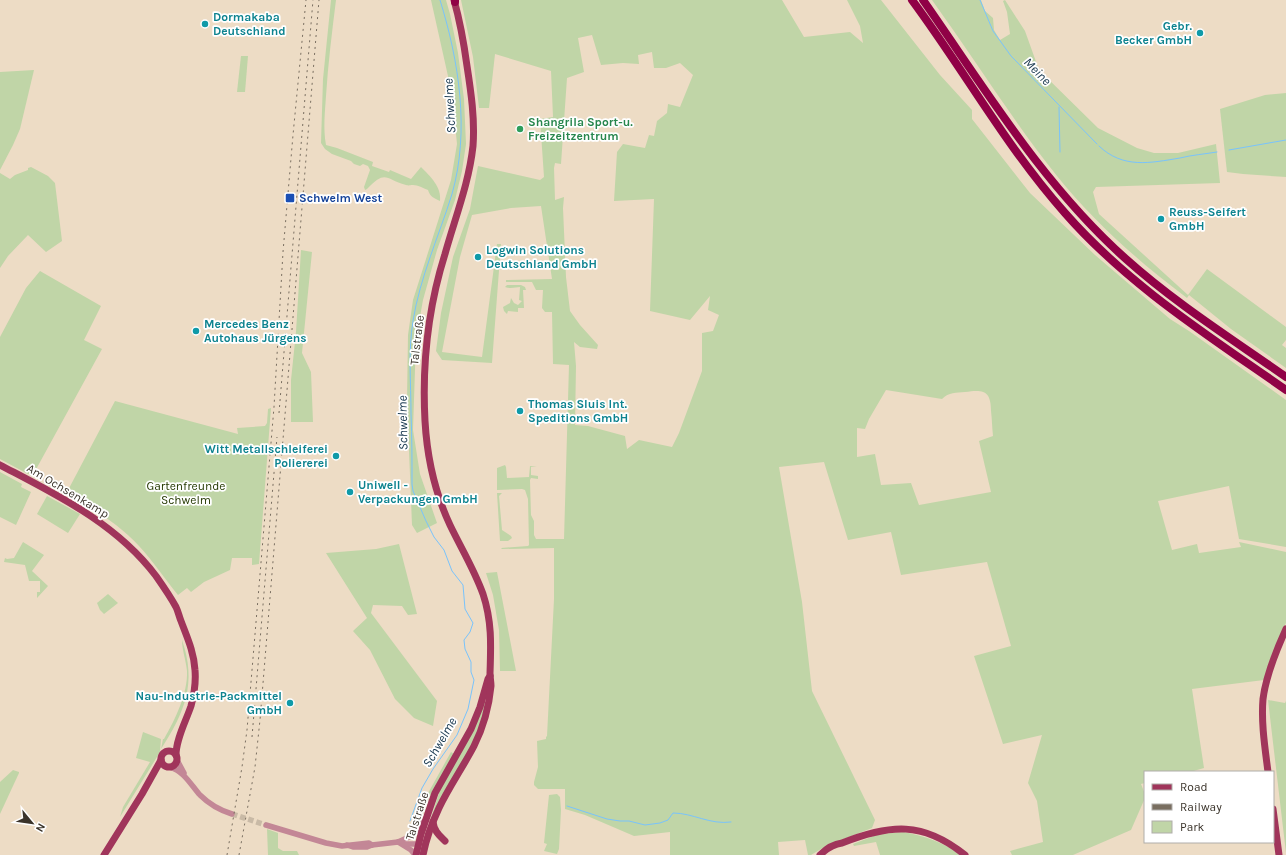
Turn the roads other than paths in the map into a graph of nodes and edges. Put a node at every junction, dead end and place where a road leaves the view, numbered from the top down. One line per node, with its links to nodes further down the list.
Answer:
1 (912, 0): 5 (highway)
2 (923, 0): 4 (highway)
3 (455, 1): 8 (main road, Talstraße)
4 (1286, 377)
5 (1286, 390)
6 (0, 464): 9 (main road, Am Ochsenkamp)
7 (1286, 629): 14 (main road)
8 (490, 676): 19 (main road, Talstraße); 20 (main road, Talstraße)
9 (181, 732): 10 (main road, Am Ochsenkamp); 11 (main road, Am Ochsenkamp)
10 (169, 751): 11 (main road); 12 (main road)
11 (177, 757): 13 (main road); 16 (street)
12 (161, 760): 13 (main road); 15 (main road)
13 (169, 767): 15 (main road); 16 (street)
14 (1268, 771)
15 (152, 777): 26 (main road)
16 (186, 777): 17 (street)
17 (232, 814)
18 (1274, 817): 31 (main road)
19 (425, 820): 22 (street); 24 (main road, Talstraße)
20 (433, 821): 23 (main road); 24 (main road, Talstraße)
21 (266, 825): 25 (street)
22 (405, 838): 24 (street); 25 (street)
23 (445, 841)
24 (422, 842): 25 (street); 27 (main road, Talstraße); 28 (main road, Talstraße)
25 (400, 843): 27 (street)
26 (104, 855)
27 (415, 855)
28 (423, 855)
29 (820, 855): 30 (main road)
30 (964, 855)
31 (1279, 855)

